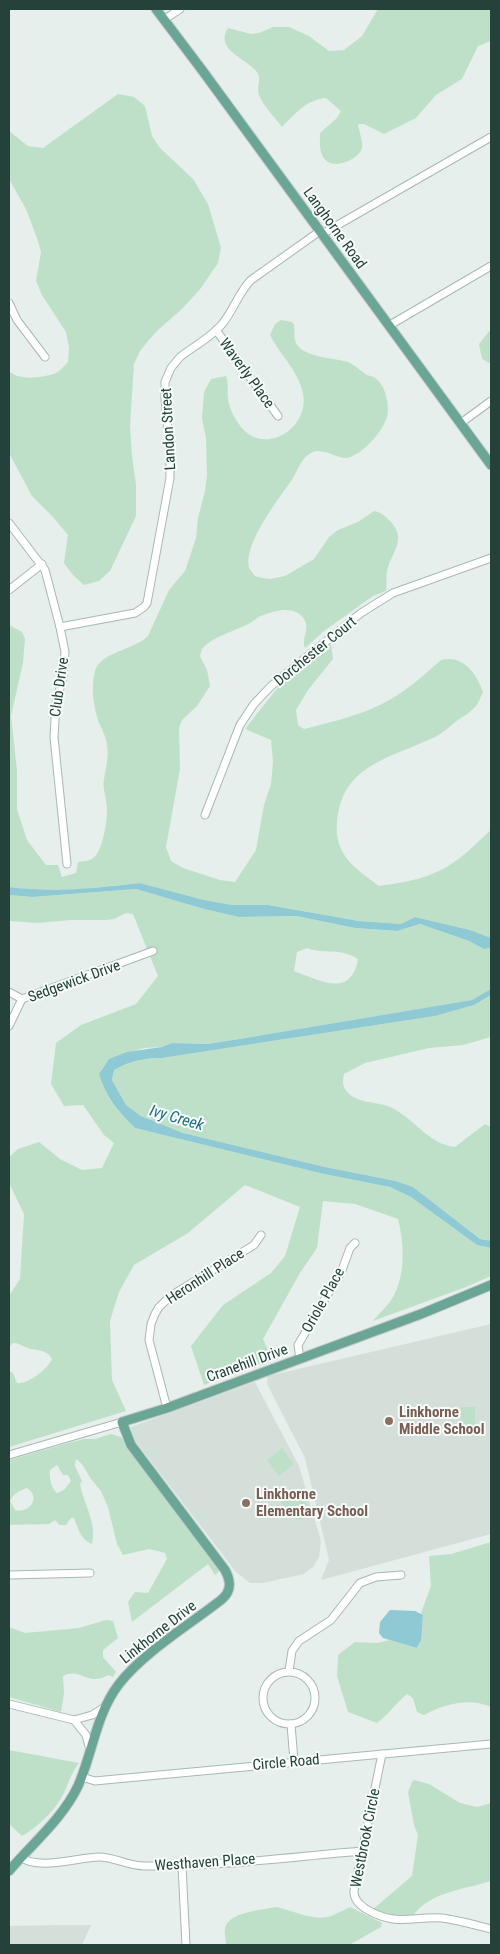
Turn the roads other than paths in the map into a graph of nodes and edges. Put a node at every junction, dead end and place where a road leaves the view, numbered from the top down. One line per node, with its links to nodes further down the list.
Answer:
1 (156, 9): 3 (main road, Langhorne Road)
2 (180, 9): 3 (street)
3 (165, 19): 5 (main road, Langhorne Road)
4 (491, 137): 5 (street, Landon Street)
5 (321, 232): 8 (main road, Langhorne Road); 9 (street, Landon Street)
6 (491, 266): 8 (street)
7 (9, 303): 10 (street)
8 (390, 325): 13 (main road, Langhorne Road)
9 (216, 330): 12 (street, Waverly Place); 19 (street, Landon Street)
10 (45, 357)
11 (491, 401): 13 (street)
12 (278, 416)
13 (461, 423): 14 (main road, Langhorne Road)
14 (491, 465)
15 (9, 523): 17 (street, Club Drive)
16 (491, 558): 20 (street, Dorchester Court)
17 (42, 564): 18 (street); 19 (street, Club Drive)
18 (9, 590)
19 (60, 626): 21 (street, Club Drive)
20 (206, 814)
21 (67, 864)
22 (153, 951): 24 (street, Sedgewick Drive)
23 (9, 992): 24 (street)
24 (22, 999): 25 (street, Sedgewick Drive)
25 (9, 1026)
26 (261, 1235): 30 (street, Heronhill Place)
27 (355, 1243): 29 (street, Oriole Place)
28 (491, 1285): 29 (main road, Cranehill Drive)
29 (300, 1358): 30 (main road, Cranehill Drive)
30 (167, 1408): 31 (main road, Cranehill Drive)
31 (122, 1422): 32 (street, Cranehill Drive); 38 (main road, Linkhorne Drive)
32 (9, 1455)
33 (90, 1573): 34 (street)
34 (9, 1575)
35 (401, 1575): 36 (street)
36 (289, 1671): 40 (street); 40 (street)
37 (9, 1704): 39 (street)
38 (105, 1706): 39 (street); 42 (main road, Linkhorne Drive)
39 (74, 1720): 42 (street)
40 (291, 1724): 44 (street)
41 (491, 1744): 43 (street, Circle Road)
42 (90, 1750): 45 (main road, Linkhorne Drive)
43 (382, 1754): 44 (street, Circle Road); 46 (street, Westbrook Circle)
44 (294, 1761): 45 (street, Circle Road)
45 (82, 1777): 47 (main road, Linkhorne Drive)
46 (362, 1850): 48 (street, Westhaven Place); 50 (street, Westbrook Circle)
47 (21, 1857): 48 (street, Westhaven Place); 49 (main road, Linkhorne Drive)
48 (182, 1866): 51 (street)
49 (9, 1871)
50 (491, 1929)
51 (186, 1945)

